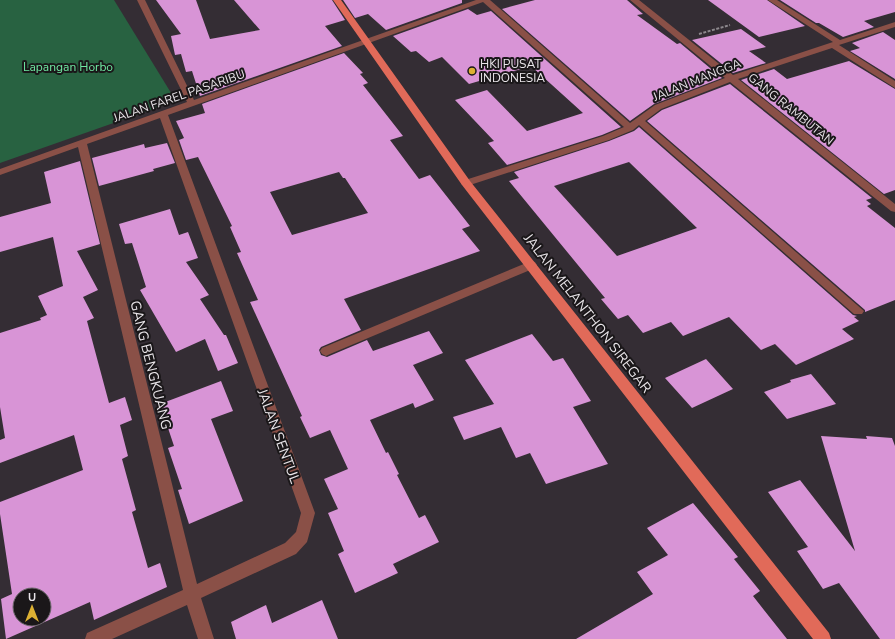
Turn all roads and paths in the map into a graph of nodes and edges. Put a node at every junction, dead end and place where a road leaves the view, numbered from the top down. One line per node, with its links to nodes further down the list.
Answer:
1 (141, 0): 13 (street)
2 (337, 0): 9 (main road, JALAN MELANTHON SIREGAR)
3 (484, 0): 9 (street, JALAN FAREL PASARIBU); 16 (street)
4 (634, 0): 8 (street, GANG RAMBUTAN)
5 (772, 0): 10 (street)
6 (895, 24): 10 (street, JALAN MANGGA)
7 (730, 25): 8 (path)
8 (683, 39): 11 (street, GANG RAMBUTAN)
9 (365, 42): 13 (street, JALAN FAREL PASARIBU); 19 (main road, JALAN MELANTHON SIREGAR)
10 (836, 44): 11 (street, JALAN MANGGA); 12 (street)
11 (732, 78): 15 (street, JALAN MANGGA); 20 (street, GANG RAMBUTAN)
12 (895, 85)
13 (192, 104): 14 (street, JALAN FAREL PASARIBU)
14 (163, 114): 17 (street, JALAN FAREL PASARIBU); 24 (street, JALAN SENTUL)
15 (641, 122): 16 (street, JALAN MANGGA); 22 (street)
16 (630, 128): 19 (street, JALAN MANGGA)
17 (82, 143): 18 (street, JALAN FAREL PASARIBU); 24 (street, GANG BENGKUANG)
18 (0, 172)
19 (466, 183): 21 (main road, JALAN MELANTHON SIREGAR)
20 (895, 209)
21 (531, 265): 23 (street); 27 (main road, JALAN MELANTHON SIREGAR)
22 (858, 311)
23 (326, 351)
24 (192, 594): 25 (street, JALAN SENTUL); 26 (street, GANG BENGKUANG)
25 (92, 639)
26 (206, 639)
27 (823, 639)

